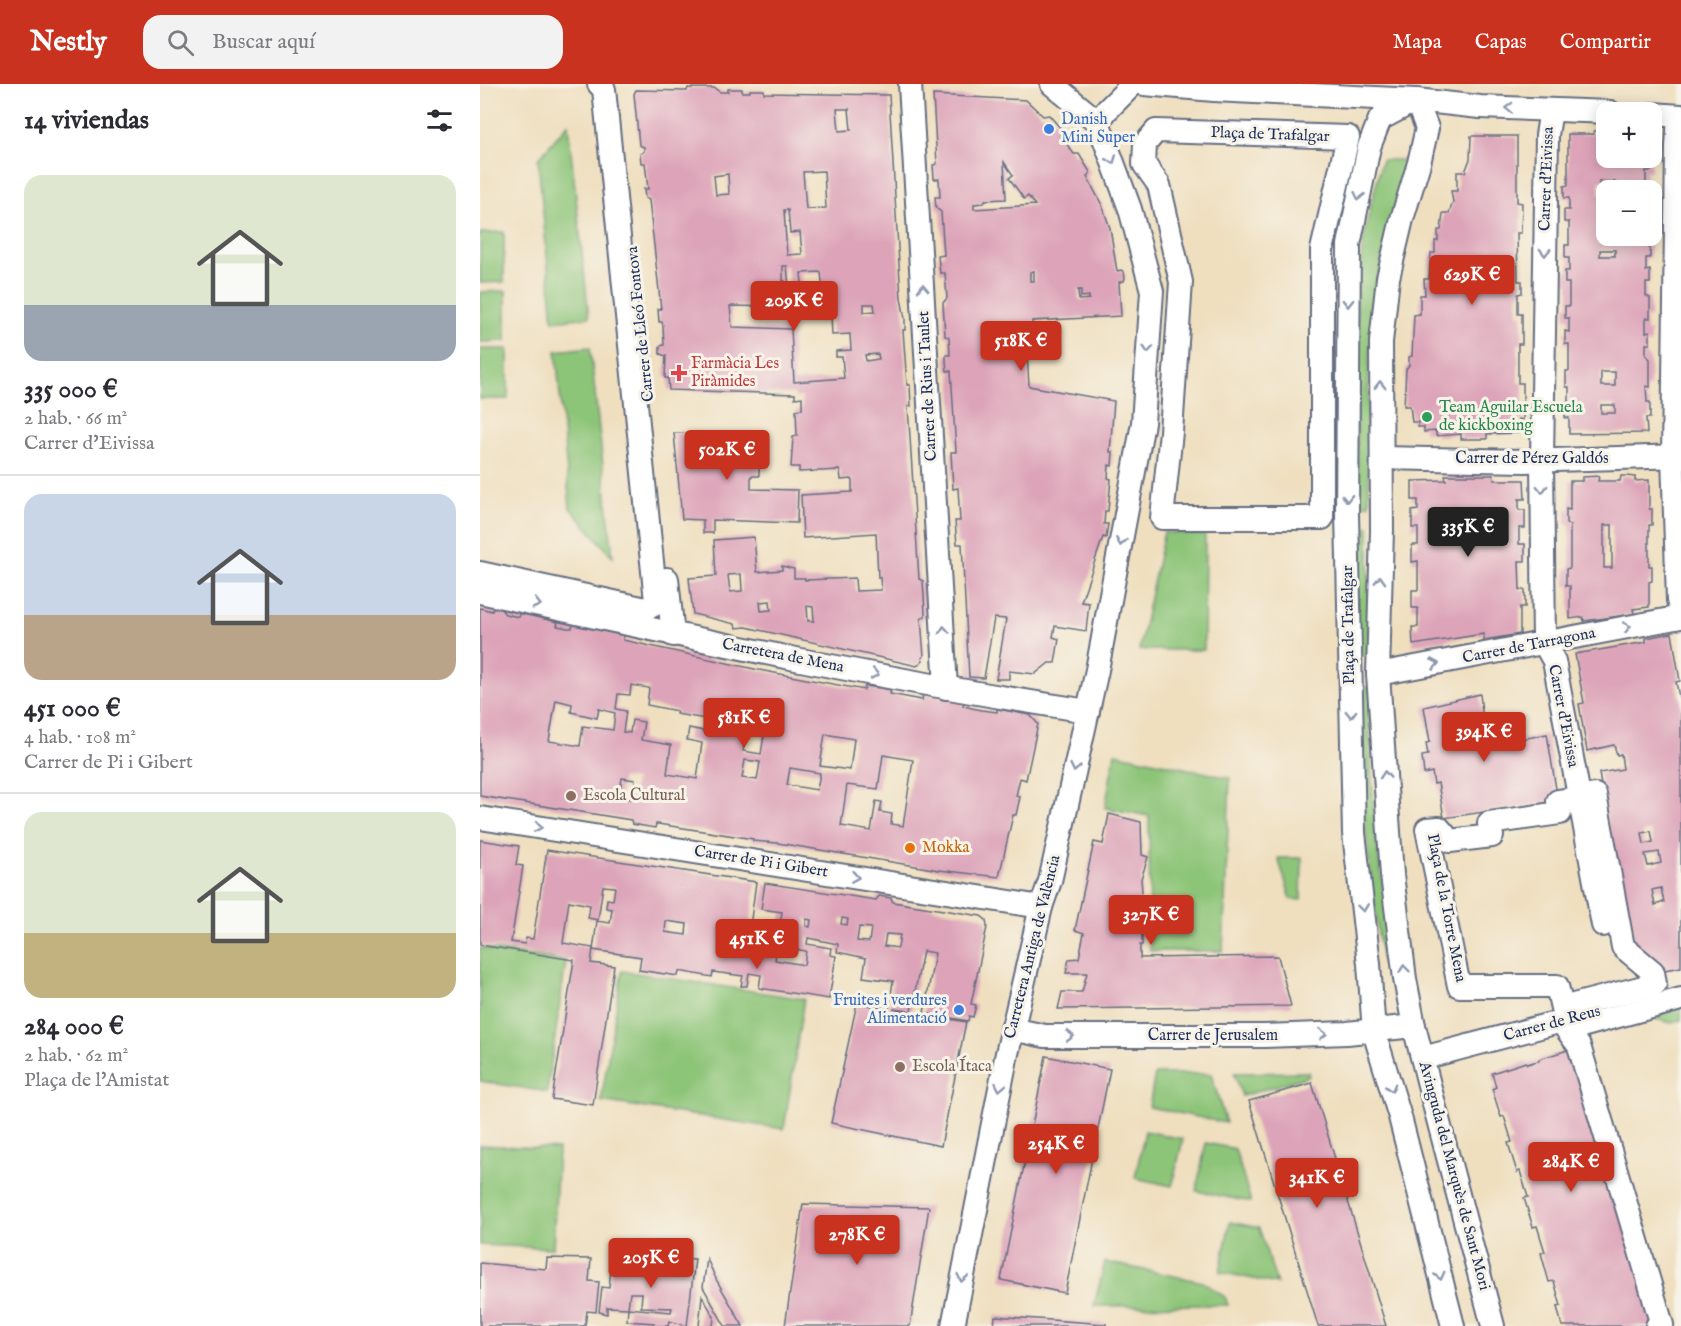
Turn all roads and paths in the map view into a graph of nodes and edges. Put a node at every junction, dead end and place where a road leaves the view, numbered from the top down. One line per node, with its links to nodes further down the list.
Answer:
1 (599, 84): 17 (street)
2 (617, 84): 21 (street, Carrer de Lleó Fontova)
3 (910, 84): 24 (street, Carrer de Rius i Taulet, one-way to 3)
4 (1052, 84): 12 (street)
5 (1133, 84): 12 (street)
6 (1144, 84): 7 (street)
7 (1420, 92): 8 (street, one-way to 7); 14 (street, Plaça de Trafalgar, one-way to 7); 34 (street, Plaça de Trafalgar, one-way to 34)
8 (1551, 110): 9 (street); 15 (street, Carrer d'Eivissa, one-way to 15)
9 (1596, 112)
10 (1662, 115): 11 (street)
11 (1680, 116): 13 (street)
12 (1098, 122): 25 (street, one-way to 25)
13 (1677, 457): 15 (street, Carrer de Pérez Galdós); 19 (street)
14 (1382, 458): 15 (street, Carrer de Pérez Galdós); 23 (street, Plaça de Trafalgar, one-way to 14)
15 (1542, 460): 22 (street, Carrer d'Eivissa, one-way to 22)
16 (1162, 518): 16 (street, Plaça de Trafalgar)
17 (480, 573)
18 (480, 591): 21 (street, Carretera de Mena, one-way to 21)
19 (1681, 611)
20 (1681, 617): 22 (street, Carrer de Tarragona, one-way to 20)
21 (673, 635): 24 (street, Carretera de Mena, one-way to 24)
22 (1544, 643): 23 (street, Carrer de Tarragona, one-way to 22); 26 (street, Carrer d'Eivissa)
23 (1378, 674): 32 (street, Plaça de Trafalgar, one-way to 23)
24 (946, 688): 25 (street, Carretera de Mena)
25 (1088, 711): 28 (street, Carretera Antiga de València, one-way to 28)
26 (1579, 798): 26 (street, Plaça de la Torre Mena); 29 (street, Carrer d'Eivissa)
27 (480, 818): 28 (street, Carrer de Pi i Gibert, one-way to 28)
28 (1041, 907): 33 (street, Carretera Antiga de València)
29 (1603, 925)
30 (1681, 990): 35 (street, Carrer de Reus)
31 (1681, 999): 39 (street)
32 (1414, 1026): 34 (street, Carrer de Jerusalem); 35 (street, Avinguda del Marquès de Sant Mori)
33 (1012, 1029): 34 (street, Carrer de Jerusalem, one-way to 34); 36 (street, Carretera Antiga de València, one-way to 36)
34 (1374, 1032): 37 (street, one-way to 37)
35 (1423, 1058): 38 (street, Avinguda del Marquès de Sant Mori)
36 (953, 1326)
37 (1453, 1326)
38 (1493, 1326)
39 (1657, 1326)

